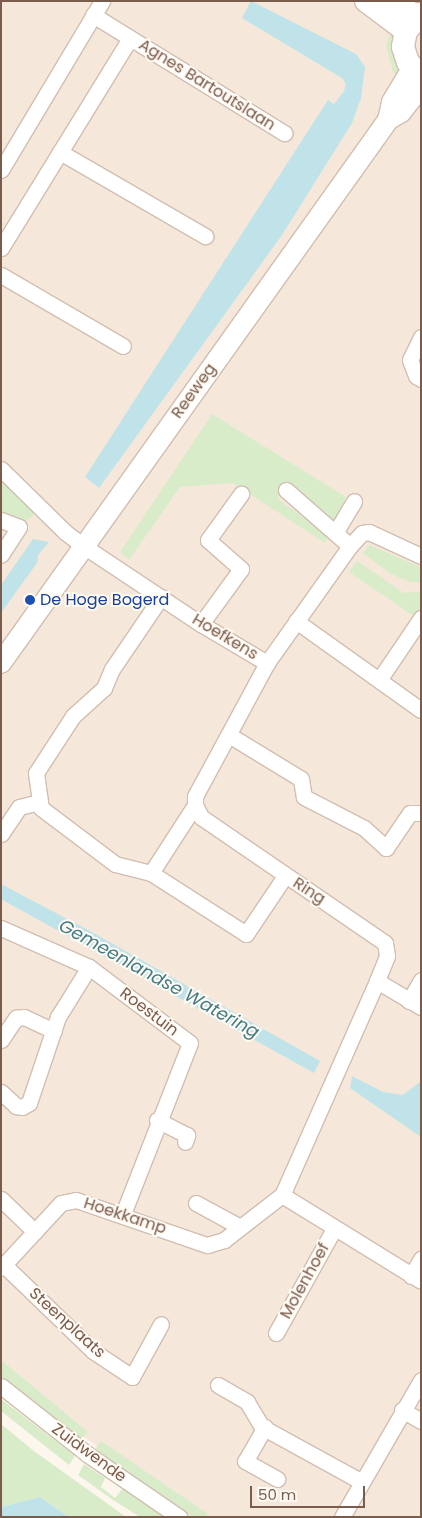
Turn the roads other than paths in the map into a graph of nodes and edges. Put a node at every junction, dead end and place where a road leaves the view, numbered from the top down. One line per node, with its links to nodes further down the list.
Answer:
1 (102, 1): 4 (street)
2 (366, 1): 5 (main road)
3 (388, 1): 5 (main road)
4 (93, 16): 6 (street, Agnes Bartoutslaan); 10 (street)
5 (415, 20): 7 (main road)
6 (130, 38): 8 (street, Agnes Bartoutslaan); 9 (street, Agnes Bartoutslaan)
7 (418, 77): 23 (street, Reeweg)
8 (284, 133)
9 (60, 152): 11 (street); 12 (street, Agnes Bartoutslaan)
10 (1, 170)
11 (204, 236)
12 (1, 248)
13 (1, 274): 15 (street)
14 (421, 337): 16 (street)
15 (123, 346)
16 (421, 379)
17 (1, 468): 23 (street)
18 (286, 490): 22 (street)
19 (241, 494): 30 (street)
20 (354, 501): 22 (street)
21 (1, 520): 25 (street)
22 (336, 533): 24 (street)
23 (82, 545): 27 (street, Hoefkens); 31 (street, Reeweg)
24 (350, 546): 26 (street); 29 (street)
25 (1, 555)
26 (421, 556)
27 (160, 597): 30 (street, Hoefkens); 36 (street)
28 (421, 618): 33 (street)
29 (296, 621): 32 (street); 33 (street)
30 (201, 624): 32 (street, Hoefkens)
31 (1, 662)
32 (267, 663): 35 (street)
33 (379, 680): 34 (street)
34 (421, 710)
35 (229, 734): 37 (street); 38 (street)
36 (40, 802): 39 (street); 40 (street)
37 (195, 805): 40 (street); 41 (street, Ring)
38 (421, 813)
39 (1, 834)
40 (151, 873): 41 (street)
41 (285, 876): 45 (street, Ring)
42 (1, 928): 43 (street, Roestuin)
43 (88, 967): 47 (street); 50 (street, Roestuin)
44 (421, 980): 46 (street)
45 (377, 981): 46 (street); 52 (street, Ring)
46 (415, 1004)
47 (54, 1031): 48 (street); 49 (street)
48 (1, 1040)
49 (1, 1092)
50 (157, 1120): 51 (street); 55 (street, Roestuin)
51 (185, 1142)
52 (282, 1195): 56 (street, Hoekkamp); 57 (street)
53 (1, 1199): 58 (street)
54 (196, 1203): 56 (street)
55 (123, 1214): 56 (street, Hoekkamp); 58 (street, Hoekkamp)
56 (240, 1228)
57 (334, 1229): 61 (street); 63 (street, Molenhoef)
58 (36, 1232): 60 (street, Hoekkamp)
59 (421, 1259): 61 (street)
60 (3, 1267): 62 (street, Steenplaats)
61 (416, 1278)
62 (160, 1324)
63 (276, 1333)
64 (421, 1380): 67 (street)
65 (218, 1385): 69 (street)
66 (1, 1386): 72 (street, Zuidwende)
67 (402, 1410): 68 (street); 71 (street)
68 (421, 1421)
69 (265, 1427): 70 (street); 71 (street)
70 (277, 1479)
71 (362, 1482): 73 (street)
72 (178, 1517)
73 (342, 1517)

